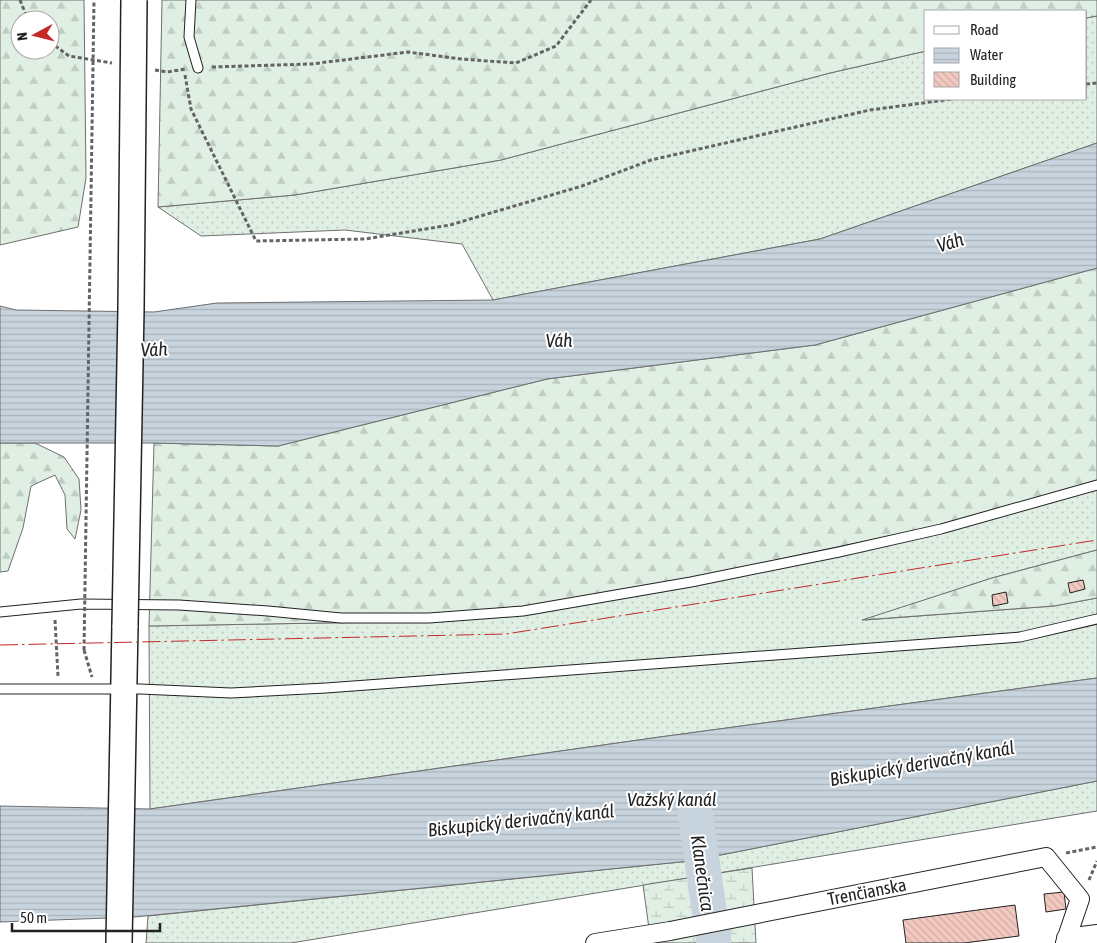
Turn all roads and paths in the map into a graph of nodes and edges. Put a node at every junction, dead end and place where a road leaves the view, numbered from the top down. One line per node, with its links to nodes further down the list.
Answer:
1 (94, 0): 17 (path, bridge)
2 (134, 0): 18 (main road, bridge)
3 (191, 0): 8 (lane)
4 (591, 0): 8 (path)
5 (60, 49): 6 (path)
6 (118, 64)
7 (147, 68): 9 (path)
8 (198, 68): 9 (path)
9 (184, 70): 10 (path)
10 (946, 100)
11 (1097, 485): 12 (lane)
12 (54, 606): 13 (lane); 16 (path)
13 (0, 612)
14 (1097, 619): 18 (lane)
15 (0, 689): 16 (lane)
16 (59, 689): 17 (lane)
17 (96, 689): 18 (lane)
18 (123, 690): 23 (main road)
19 (1097, 847): 20 (path)
20 (1046, 857): 22 (street); 24 (street, Trenčianska)
21 (1097, 934): 22 (street)
22 (1065, 940)
23 (119, 943)
24 (595, 943)

